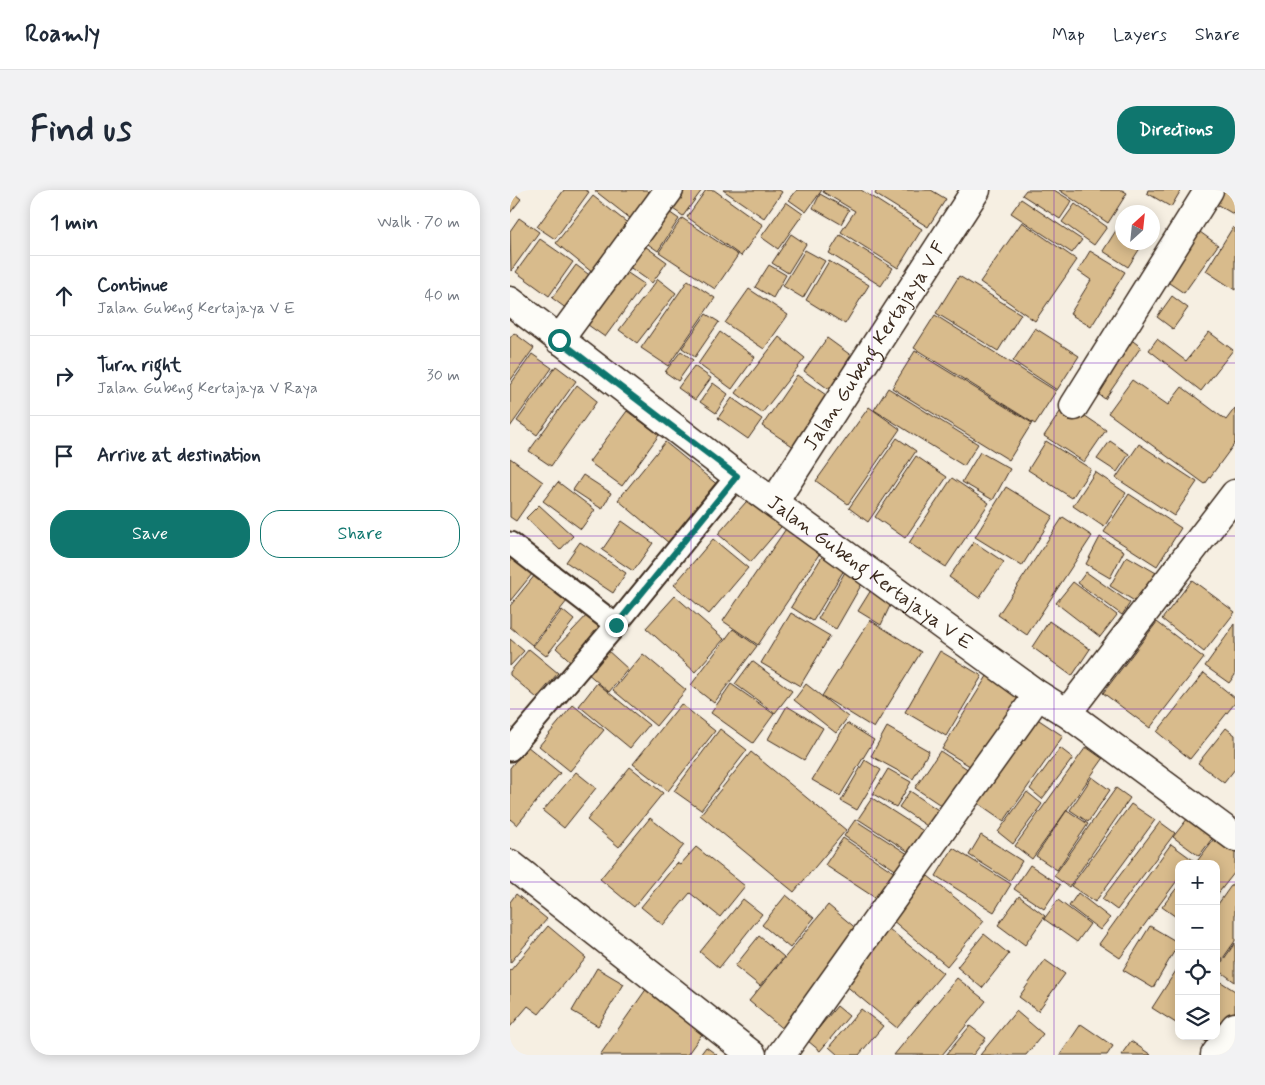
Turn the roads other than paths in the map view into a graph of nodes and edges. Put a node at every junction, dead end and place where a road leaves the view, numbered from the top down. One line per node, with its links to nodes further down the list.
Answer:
1 (669, 190): 5 (street)
2 (976, 190): 9 (street, Jalan Gubeng Kertajaya V F)
3 (1208, 190): 6 (street)
4 (510, 301): 5 (street, Jalan Gubeng Kertajaya V E)
5 (559, 340): 7 (street, Jalan Gubeng Kertajaya V E)
6 (1074, 406)
7 (737, 476): 9 (street, Jalan Gubeng Kertajaya V E); 11 (lane)
8 (1235, 494): 13 (street)
9 (774, 502): 12 (street, Jalan Gubeng Kertajaya V E)
10 (510, 543): 11 (lane)
11 (616, 625): 14 (lane)
12 (1038, 695): 13 (street, Jalan Gubeng Kertajaya V E); 19 (street)
13 (1067, 713): 15 (street, Jalan Gubeng Kertajaya V E)
14 (510, 750)
15 (1235, 837)
16 (510, 864): 18 (street)
17 (1235, 1027): 20 (street)
18 (752, 1055)
19 (781, 1055)
20 (1215, 1055)

